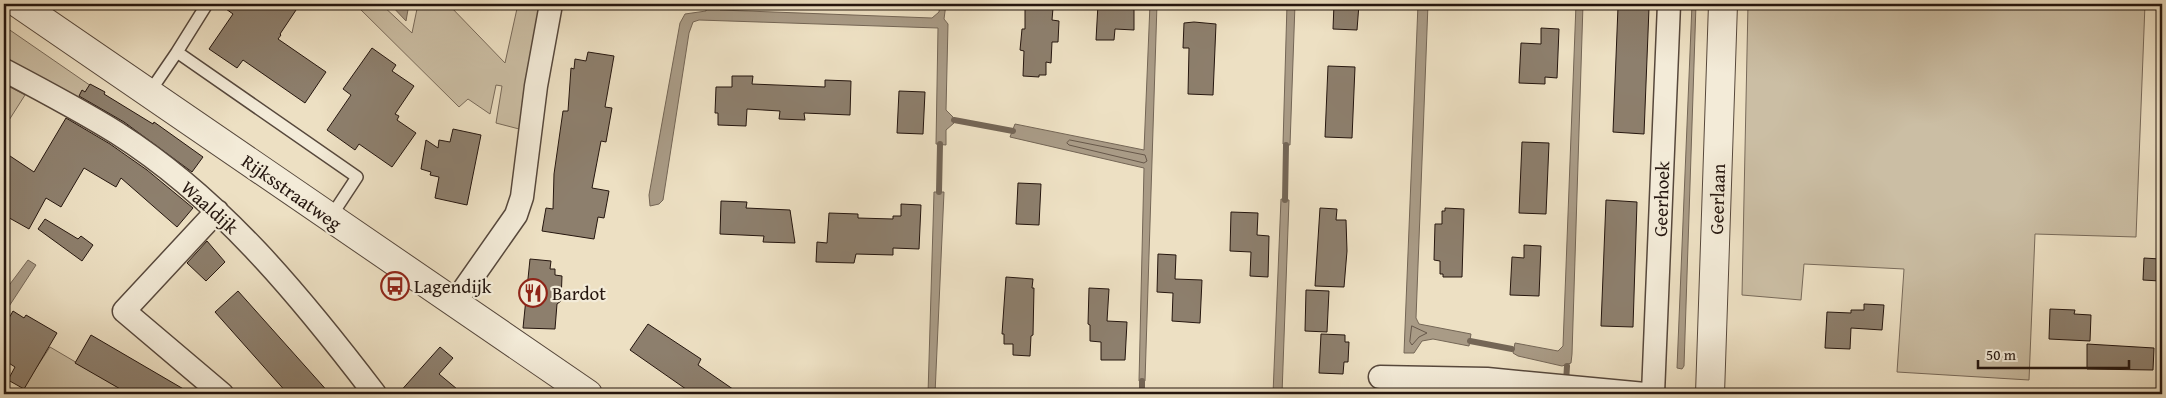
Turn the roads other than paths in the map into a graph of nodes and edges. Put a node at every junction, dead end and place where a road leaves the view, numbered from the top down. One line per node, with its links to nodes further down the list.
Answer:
1 (19, 4): 8 (street, Rijksstraatweg)
2 (207, 4): 6 (lane)
3 (551, 4): 11 (street)
4 (1668, 4): 17 (street, Geerhoek)
5 (1723, 4): 18 (street, Geerlaan)
6 (177, 52): 8 (lane); 10 (lane)
7 (4, 70): 9 (street, Waaldijk)
8 (150, 93): 10 (street, Rijksstraatweg)
9 (217, 210): 14 (street); 15 (street, Waaldijk)
10 (330, 218): 11 (street, Rijksstraatweg)
11 (455, 302): 13 (street, Rijksstraatweg)
12 (1380, 377): 16 (street)
13 (570, 389)
14 (222, 394)
15 (374, 394)
16 (1645, 394)
17 (1653, 394)
18 (1710, 394)

